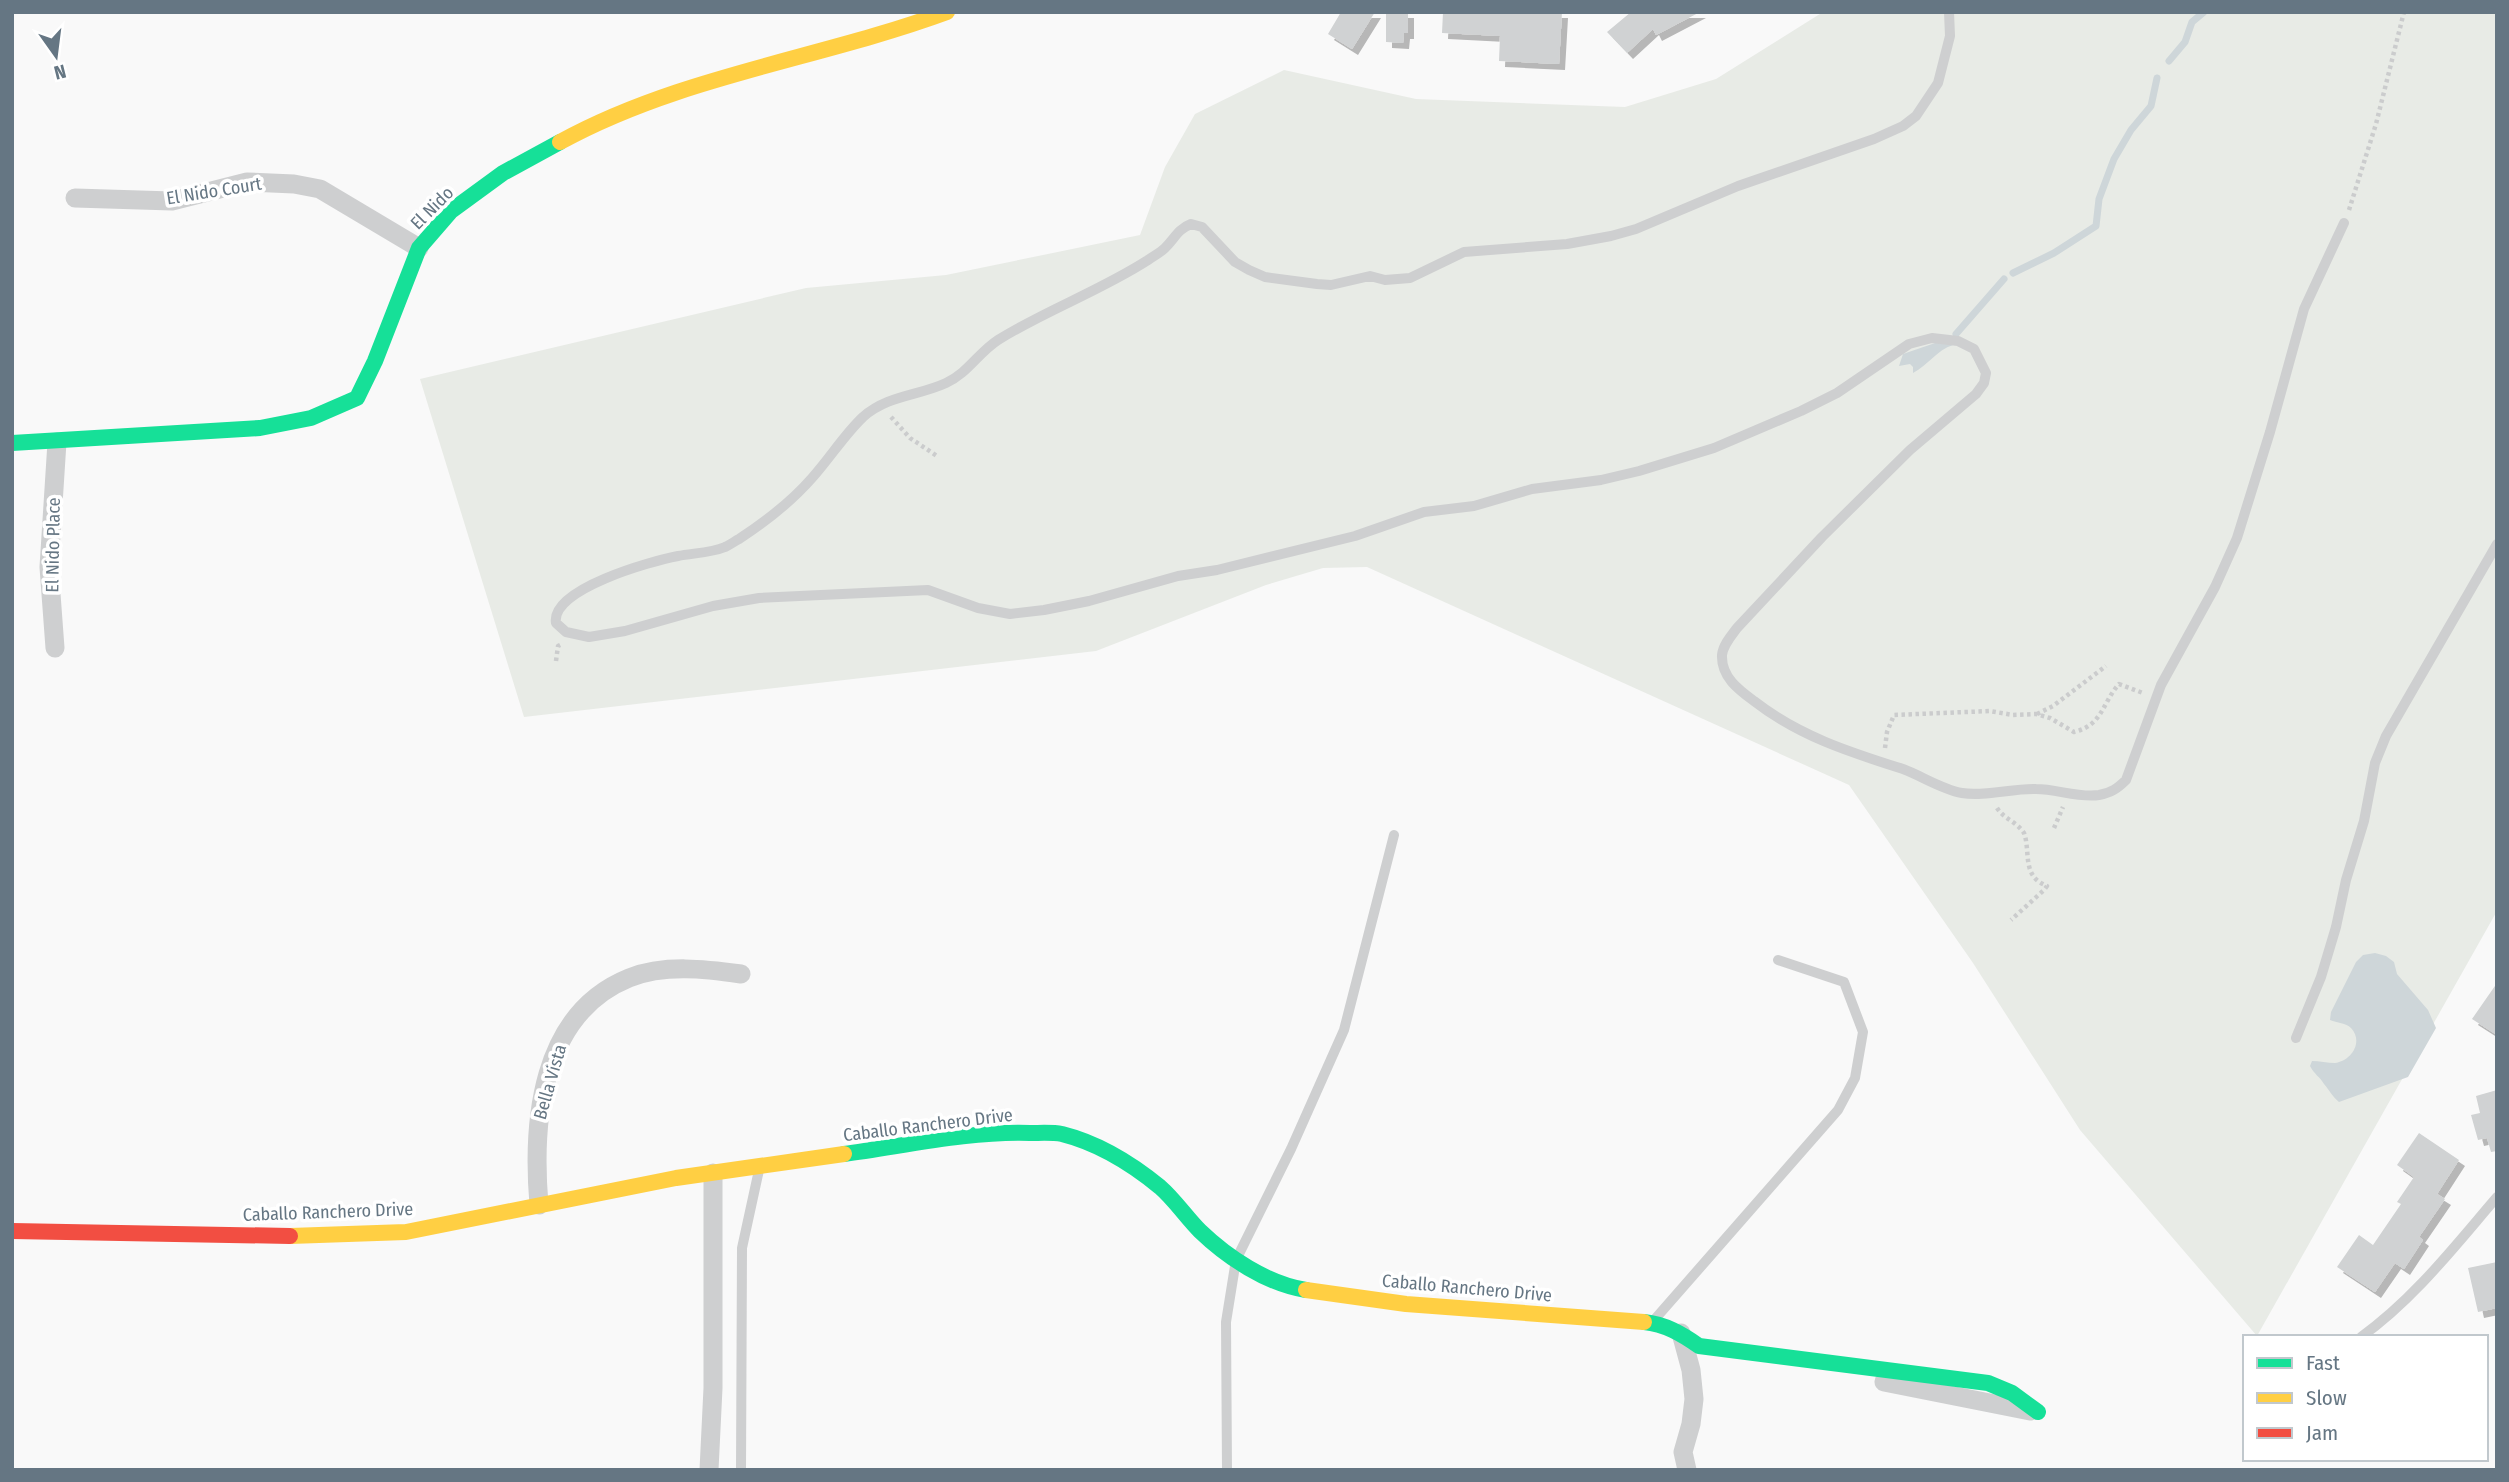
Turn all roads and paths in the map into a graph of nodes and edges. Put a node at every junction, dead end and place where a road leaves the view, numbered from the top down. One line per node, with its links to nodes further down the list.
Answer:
1 (947, 12): 6 (street, El Nido)
2 (1949, 12): 7 (lane)
3 (2404, 12): 5 (path)
4 (75, 198): 6 (street, El Nido Court)
5 (2344, 223): 14 (lane)
6 (419, 248): 8 (street, El Nido)
7 (883, 405): 10 (path); 16 (lane)
8 (57, 442): 9 (street, El Nido); 12 (street, El Nido Place)
9 (12, 443)
10 (937, 456)
11 (2497, 544): 24 (lane)
12 (55, 648)
13 (2106, 666): 15 (path)
14 (2156, 698): 15 (path); 18 (lane)
15 (2036, 714): 16 (path)
16 (1883, 763): 17 (lane)
17 (1991, 791): 18 (lane); 21 (path)
18 (2068, 792): 19 (path)
19 (2054, 828)
20 (1394, 835): 30 (lane)
21 (2011, 920)
22 (1778, 960): 31 (lane)
23 (741, 974): 28 (street, Bella Vista)
24 (2296, 1038)
25 (760, 1166): 26 (street, Caballo Ranchero Drive); 30 (street, Caballo Ranchero Drive); 37 (lane)
26 (713, 1173): 28 (street, Caballo Ranchero Drive); 36 (street)
27 (2497, 1197): 33 (lane)
28 (539, 1205): 29 (street, Caballo Ranchero Drive)
29 (12, 1231)
30 (1236, 1260): 31 (street, Caballo Ranchero Drive); 38 (lane)
31 (1653, 1322): 32 (street, Caballo Ranchero Drive)
32 (1681, 1333): 34 (street, Caballo Ranchero Drive); 39 (street)
33 (2364, 1335)
34 (1699, 1346): 35 (street)
35 (2038, 1412)
36 (709, 1470)
37 (741, 1470)
38 (1227, 1470)
39 (1687, 1470)

